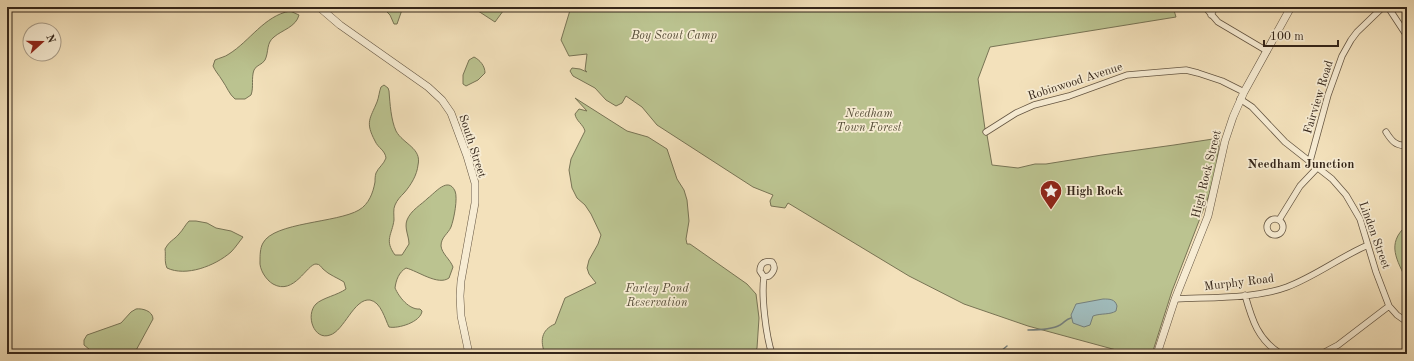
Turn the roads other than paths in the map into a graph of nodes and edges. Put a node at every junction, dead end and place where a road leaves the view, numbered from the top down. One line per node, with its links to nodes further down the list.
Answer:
1 (319, 7): 24 (street, South Street)
2 (1206, 7): 7 (street)
3 (1215, 7): 7 (street)
4 (1291, 7): 9 (street, High Rock Street)
5 (1383, 7): 15 (street, Fairview Road)
6 (1388, 7): 8 (street)
7 (1211, 15): 9 (street)
8 (1407, 36)
9 (1267, 51): 10 (street, High Rock Street)
10 (1244, 92): 11 (street, High Rock Street); 12 (street, Robinwood Avenue)
11 (1240, 99): 15 (street, Linden Street); 21 (street, High Rock Street)
12 (986, 132)
13 (1386, 132): 14 (street)
14 (1407, 145)
15 (1310, 161): 16 (street, Linden Street)
16 (1318, 167): 17 (street); 18 (street, Linden Street)
17 (1279, 220)
18 (1368, 245): 20 (street, Murphy Road); 22 (street, Linden Street)
19 (764, 277): 25 (street)
20 (1245, 295): 21 (street, Murphy Road); 27 (street)
21 (1175, 299): 26 (street, High Rock Street)
22 (1389, 306): 23 (street, Linden Street); 28 (street)
23 (1407, 322)
24 (469, 354)
25 (772, 354)
26 (1157, 354)
27 (1281, 354)
28 (1321, 354)

